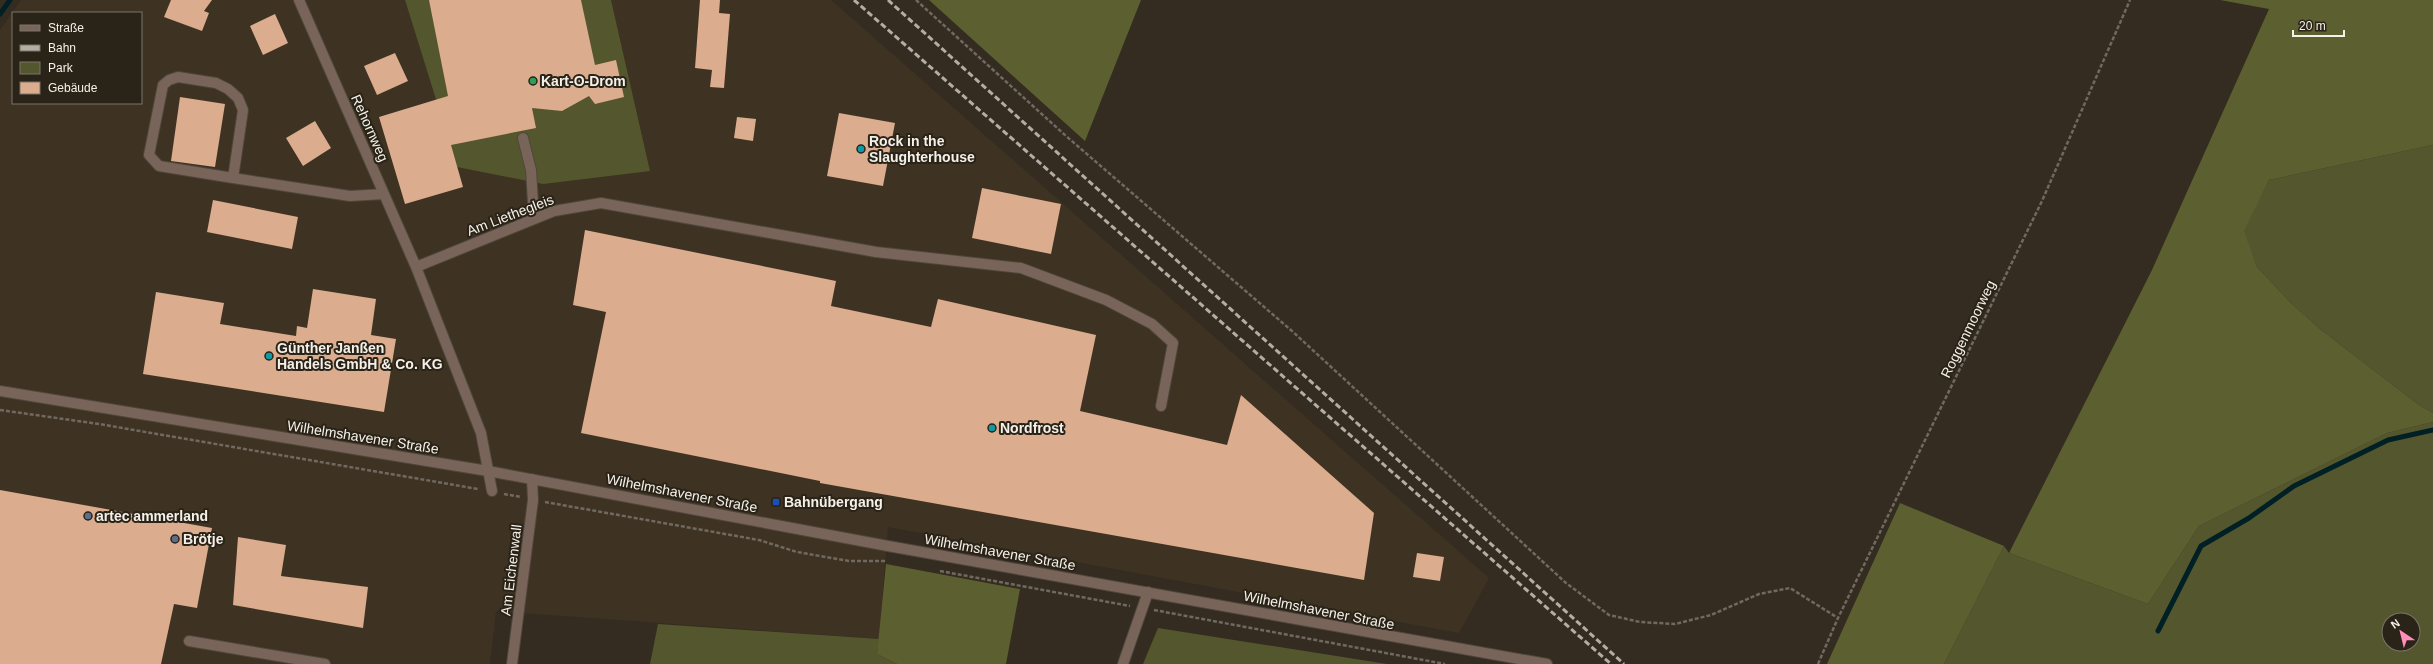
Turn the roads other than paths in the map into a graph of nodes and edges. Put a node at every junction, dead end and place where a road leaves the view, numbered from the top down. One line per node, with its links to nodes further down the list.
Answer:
1 (299, 0): 4 (street, Rehornweg)
2 (523, 138): 5 (street)
3 (233, 178): 3 (street); 4 (street)
4 (384, 194): 6 (street, Rehornweg)
5 (534, 219): 6 (street, Am Liethegleis); 8 (street, Am Liethegleis)
6 (416, 267): 9 (street)
7 (0, 391): 9 (street, Wilhelmshavener Straße)
8 (1161, 406)
9 (488, 471): 10 (street, Wilhelmshavener Straße); 11 (street)
10 (532, 479): 12 (street, Wilhelmshavener Straße); 15 (street, Am Eichenwall)
11 (492, 491)
12 (1148, 592): 16 (street); 17 (street, Wilhelmshavener Straße)
13 (189, 641): 14 (street)
14 (326, 664)
15 (512, 664)
16 (1123, 664)
17 (1546, 664)

